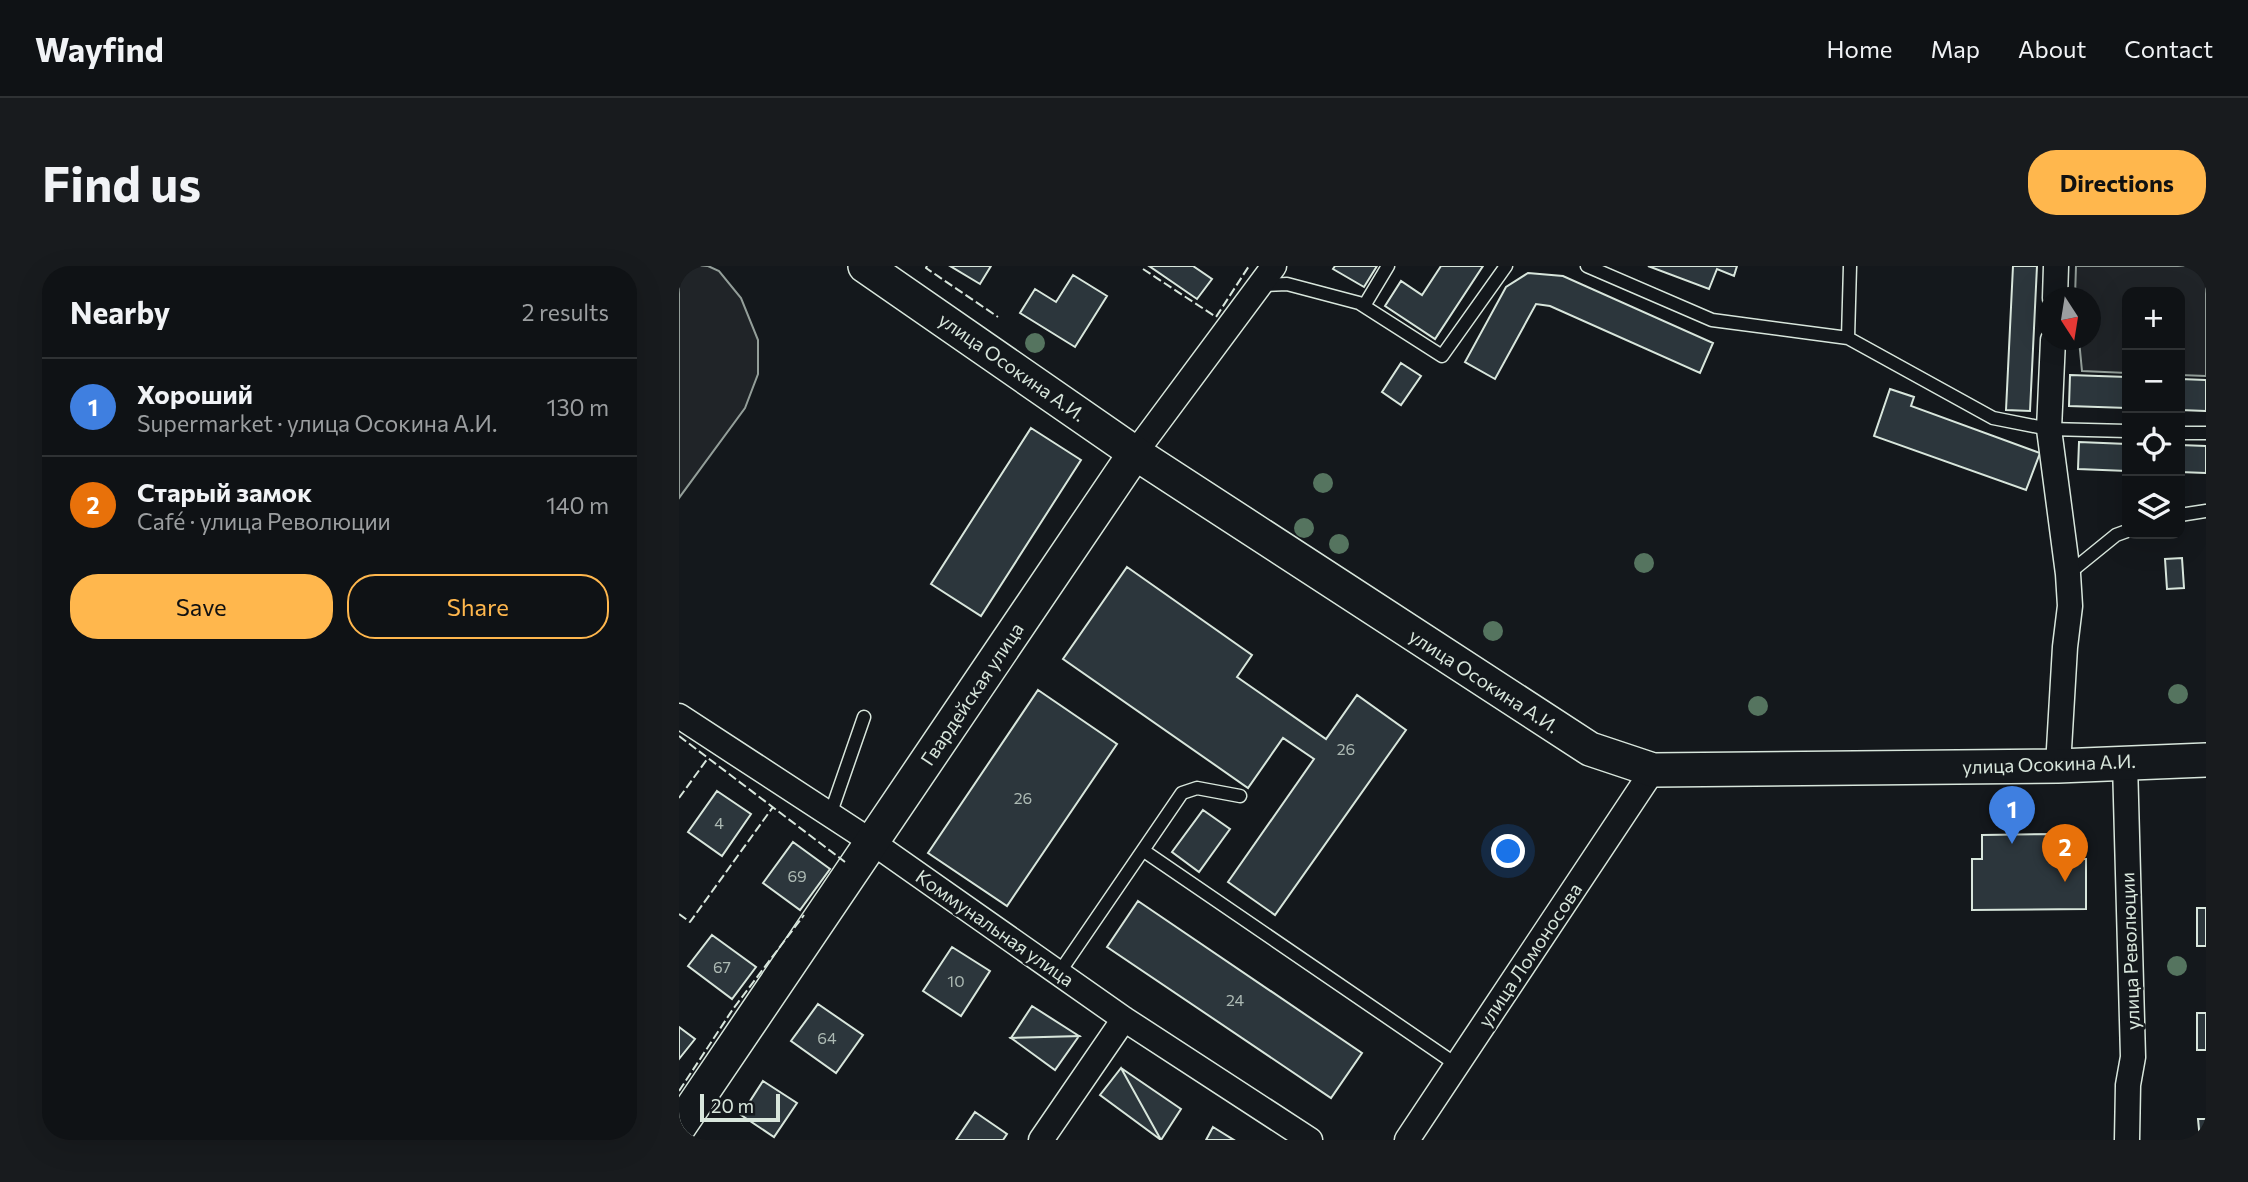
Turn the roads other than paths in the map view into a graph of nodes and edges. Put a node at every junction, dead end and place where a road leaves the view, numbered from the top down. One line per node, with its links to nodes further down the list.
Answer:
1 (1388, 266): 9 (lane)
2 (1506, 266): 9 (lane)
3 (1587, 266): 10 (lane)
4 (1850, 266): 10 (lane)
5 (2056, 266): 8 (street)
6 (885, 271): 16 (street, улица Осокина А.И.)
7 (1267, 276): 9 (lane); 16 (street, Гвардейская улица)
8 (2055, 287)
9 (1364, 306)
10 (1848, 338): 12 (lane)
11 (2053, 350): 12 (street)
12 (2049, 429): 13 (lane); 20 (street)
13 (2122, 431)
14 (2185, 433): 15 (lane)
15 (2206, 433)
16 (1135, 453): 26 (street, улица Осокина А.И.); 29 (street, Гвардейская улица)
17 (2206, 511): 18 (lane)
18 (2185, 514)
19 (2122, 533): 20 (lane)
20 (2068, 574): 25 (street)
21 (679, 716): 28 (street, Коммунальная улица)
22 (864, 717): 28 (lane)
23 (2206, 760): 24 (street, улица Осокина А.И.)
24 (2125, 762): 25 (street, улица Осокина А.И.); 38 (street, улица Революции)
25 (2058, 766): 26 (street, улица Осокина А.И.)
26 (1653, 770): 33 (street, улица Ломоносова)
27 (1240, 796): 30 (lane)
28 (830, 814): 29 (street, Коммунальная улица)
29 (872, 842): 31 (street, Коммунальная улица); 34 (street, Гвардейская улица)
30 (1144, 851): 31 (lane); 33 (lane)
31 (1059, 973): 32 (street, Коммунальная улица)
32 (1124, 1019): 35 (street); 36 (street, Коммунальная улица)
33 (1457, 1065): 37 (street, улица Ломоносова)
34 (679, 1127)
35 (1041, 1140)
36 (1310, 1140)
37 (1407, 1140)
38 (2127, 1140)

